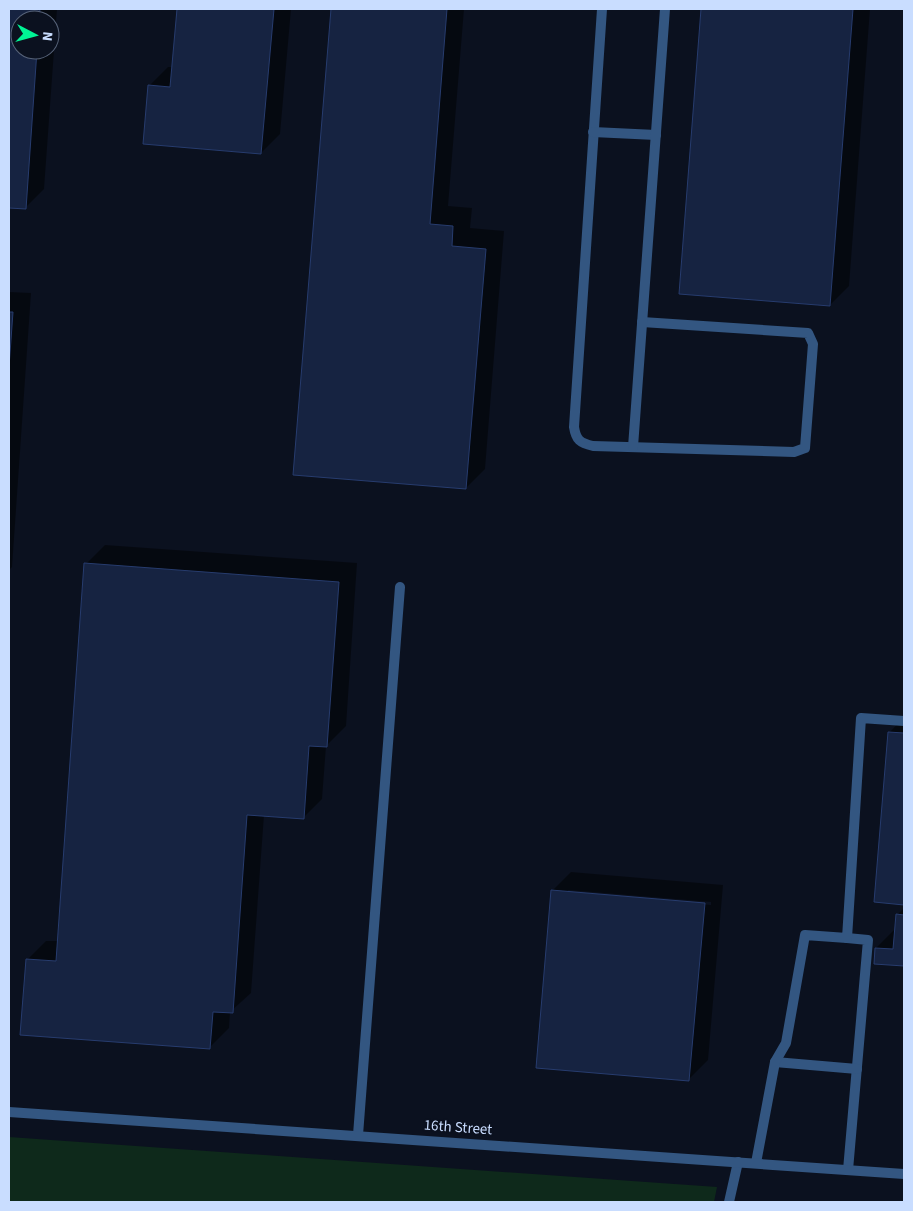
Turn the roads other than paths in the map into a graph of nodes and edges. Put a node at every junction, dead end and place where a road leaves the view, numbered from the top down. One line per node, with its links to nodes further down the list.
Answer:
1 (602, 9): 3 (street)
2 (665, 9): 4 (street)
3 (593, 132): 4 (street); 6 (street)
4 (656, 135): 5 (street)
5 (642, 322): 6 (street); 6 (street)
6 (633, 447)
7 (400, 587): 13 (street)
8 (904, 721): 9 (street)
9 (848, 938): 10 (street); 11 (street)
10 (775, 1062): 11 (street); 15 (street)
11 (857, 1069): 16 (street)
12 (9, 1112): 13 (street, 16th Street)
13 (358, 1136): 14 (street, 16th Street)
14 (738, 1162): 15 (street, 16th Street); 18 (street)
15 (756, 1163): 16 (street, 16th Street)
16 (848, 1170): 17 (street, 16th Street)
17 (904, 1174)
18 (729, 1202)

